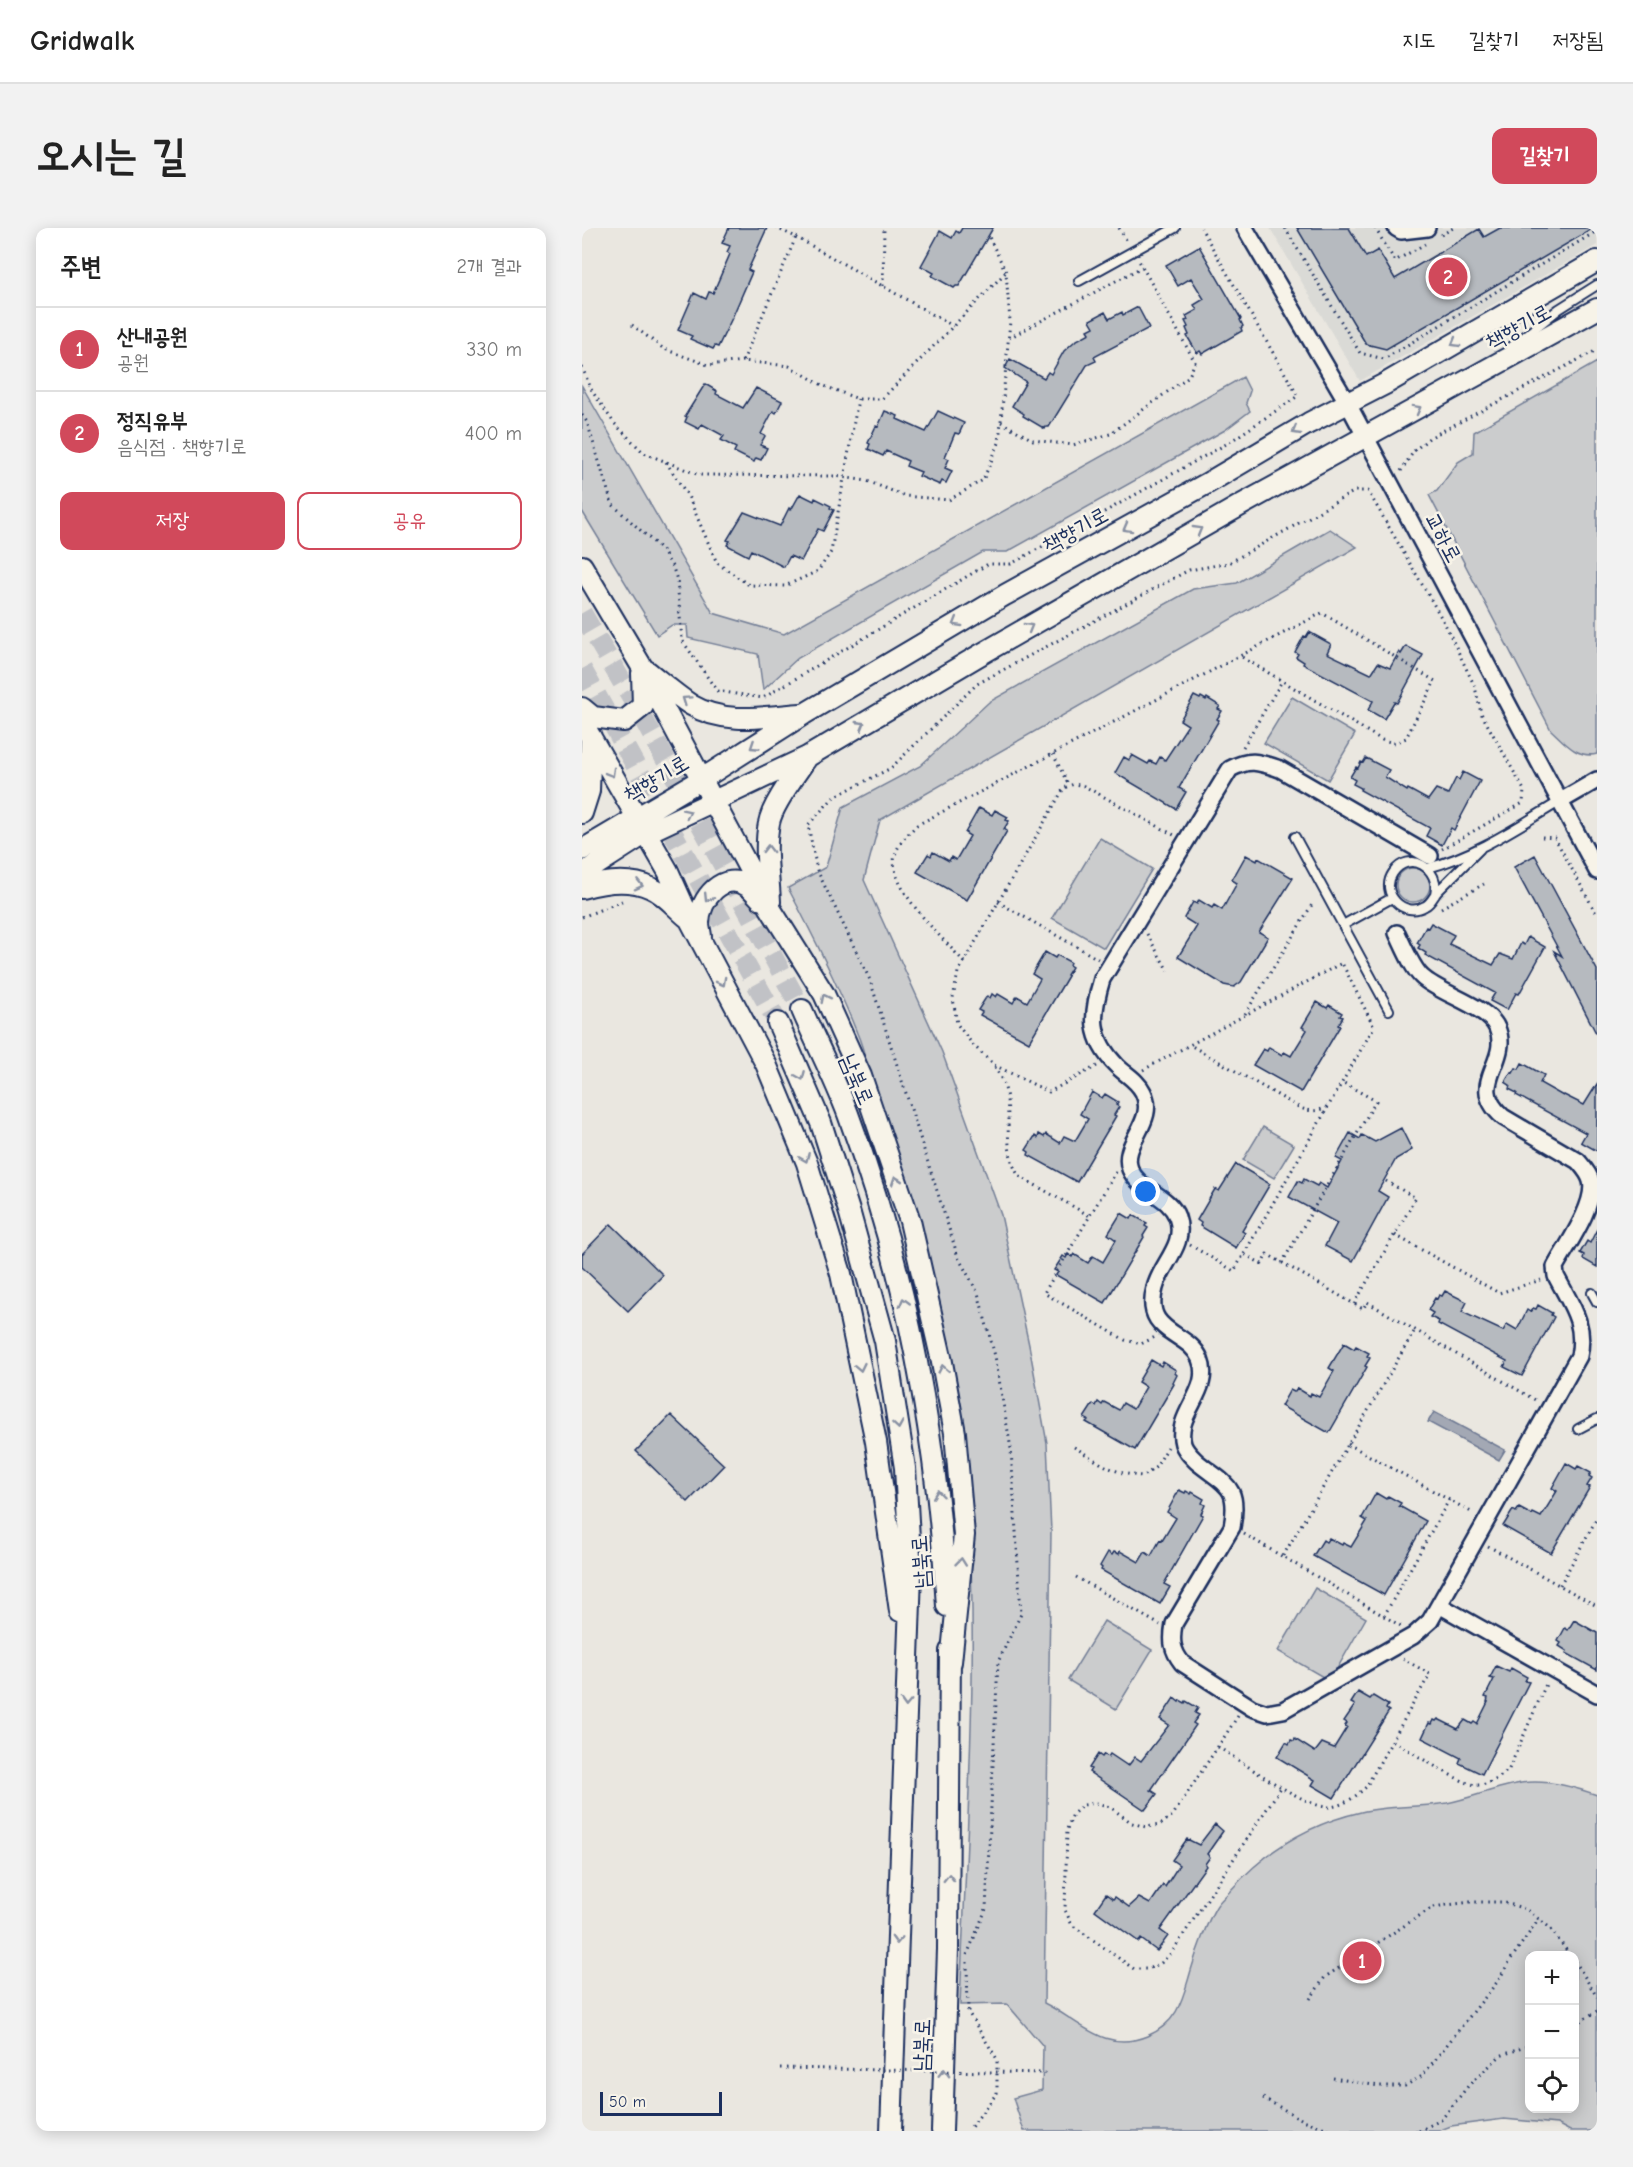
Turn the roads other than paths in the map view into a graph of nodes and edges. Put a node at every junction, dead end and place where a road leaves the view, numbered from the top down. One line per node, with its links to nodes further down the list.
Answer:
1 (1175, 228): 6 (lane)
2 (1245, 228): 10 (street, 교하로)
3 (1396, 228): 4 (street)
4 (1426, 228)
5 (1597, 261): 10 (main road, 책향기로, one-way to 10)
6 (1079, 281)
7 (1597, 285): 9 (lane)
8 (1597, 309): 9 (main road, 책향기로)
9 (1467, 382): 11 (main road, 책향기로, one-way to 9)
10 (1347, 402): 11 (street, 교하로); 15 (main road, 책향기로, one-way to 15)
11 (1366, 437): 17 (main road, 책향기로, one-way to 11); 21 (street, 교하로)
12 (582, 566): 13 (main road)
13 (642, 667): 14 (main road); 15 (main road, one-way to 13); 18 (main road)
14 (582, 708)
15 (804, 714): 18 (main road, 책향기로, one-way to 18)
16 (586, 729): 22 (main road); 23 (main road, one-way to 23)
17 (807, 757): 20 (main road, 책향기로); 33 (main road, one-way to 17)
18 (702, 779): 20 (main road); 23 (main road, 책향기로)
19 (1597, 780): 21 (street)
20 (713, 800): 23 (main road, 책향기로, one-way to 20); 33 (main road)
21 (1559, 802): 25 (lane); 28 (street, 교하로)
22 (582, 813)
23 (641, 825): 26 (main road, 책향기로); 29 (main road, 책향기로); 34 (main road)
24 (1295, 837): 35 (lane)
25 (1480, 849): 27 (lane); 31 (lane)
26 (582, 850)
27 (1429, 862): 31 (lane); 32 (lane); 45 (street)
28 (1597, 871)
29 (582, 874)
30 (582, 888): 34 (main road, one-way to 34)
31 (1435, 895): 32 (lane)
32 (1392, 898): 35 (lane)
33 (770, 908): 37 (main road, one-way to 37); 47 (main road, one-way to 33)
34 (690, 920): 37 (main road)
35 (1343, 925): 39 (lane)
36 (1397, 933): 45 (street)
37 (703, 944): 46 (main road, one-way to 46)
38 (802, 1010): 47 (main road, 남북로, one-way to 38)
39 (1389, 1010)
40 (777, 1023): 46 (main road, 남북로, one-way to 46)
41 (1592, 1293): 42 (lane)
42 (1597, 1302)
43 (1597, 1419): 44 (lane)
44 (1578, 1429)
45 (1439, 1605): 48 (street)
46 (907, 1659): 49 (main road, 남북로, one-way to 49)
47 (951, 1662): 50 (main road, 남북로, one-way to 47)
48 (1597, 1694)
49 (891, 2131)
50 (942, 2131)

